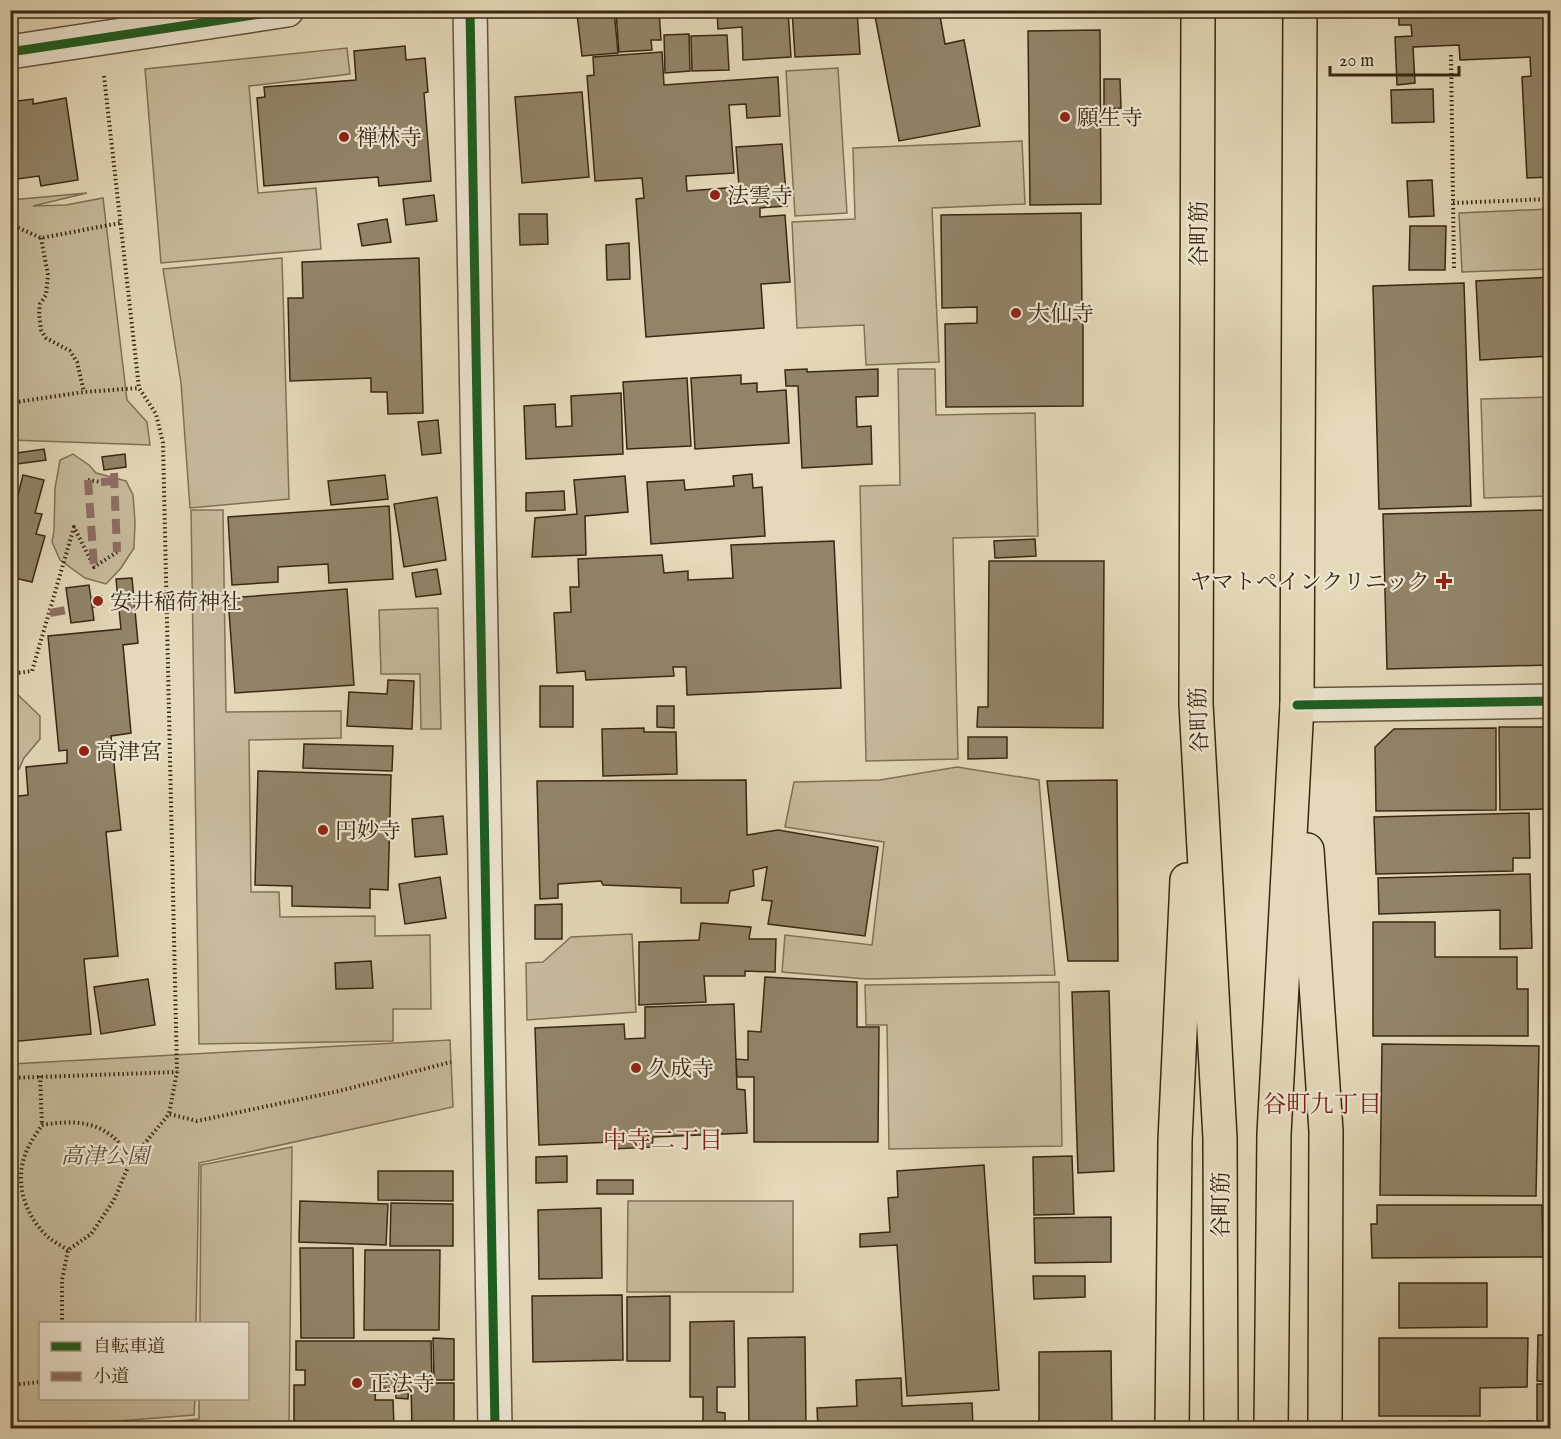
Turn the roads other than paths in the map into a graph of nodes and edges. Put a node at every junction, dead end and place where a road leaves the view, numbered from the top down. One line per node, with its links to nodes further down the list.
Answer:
1 (287, 10): 5 (street)
2 (470, 10): 9 (street)
3 (1198, 10): 7 (main road, 谷町筋)
4 (1300, 10): 8 (main road)
5 (10, 52)
6 (1551, 701): 8 (street)
7 (1196, 704): 10 (main road); 11 (main road, 谷町筋)
8 (1297, 705): 12 (main road); 13 (main road)
9 (495, 1428)
10 (1172, 1428)
11 (1221, 1428)
12 (1271, 1428)
13 (1325, 1428)

